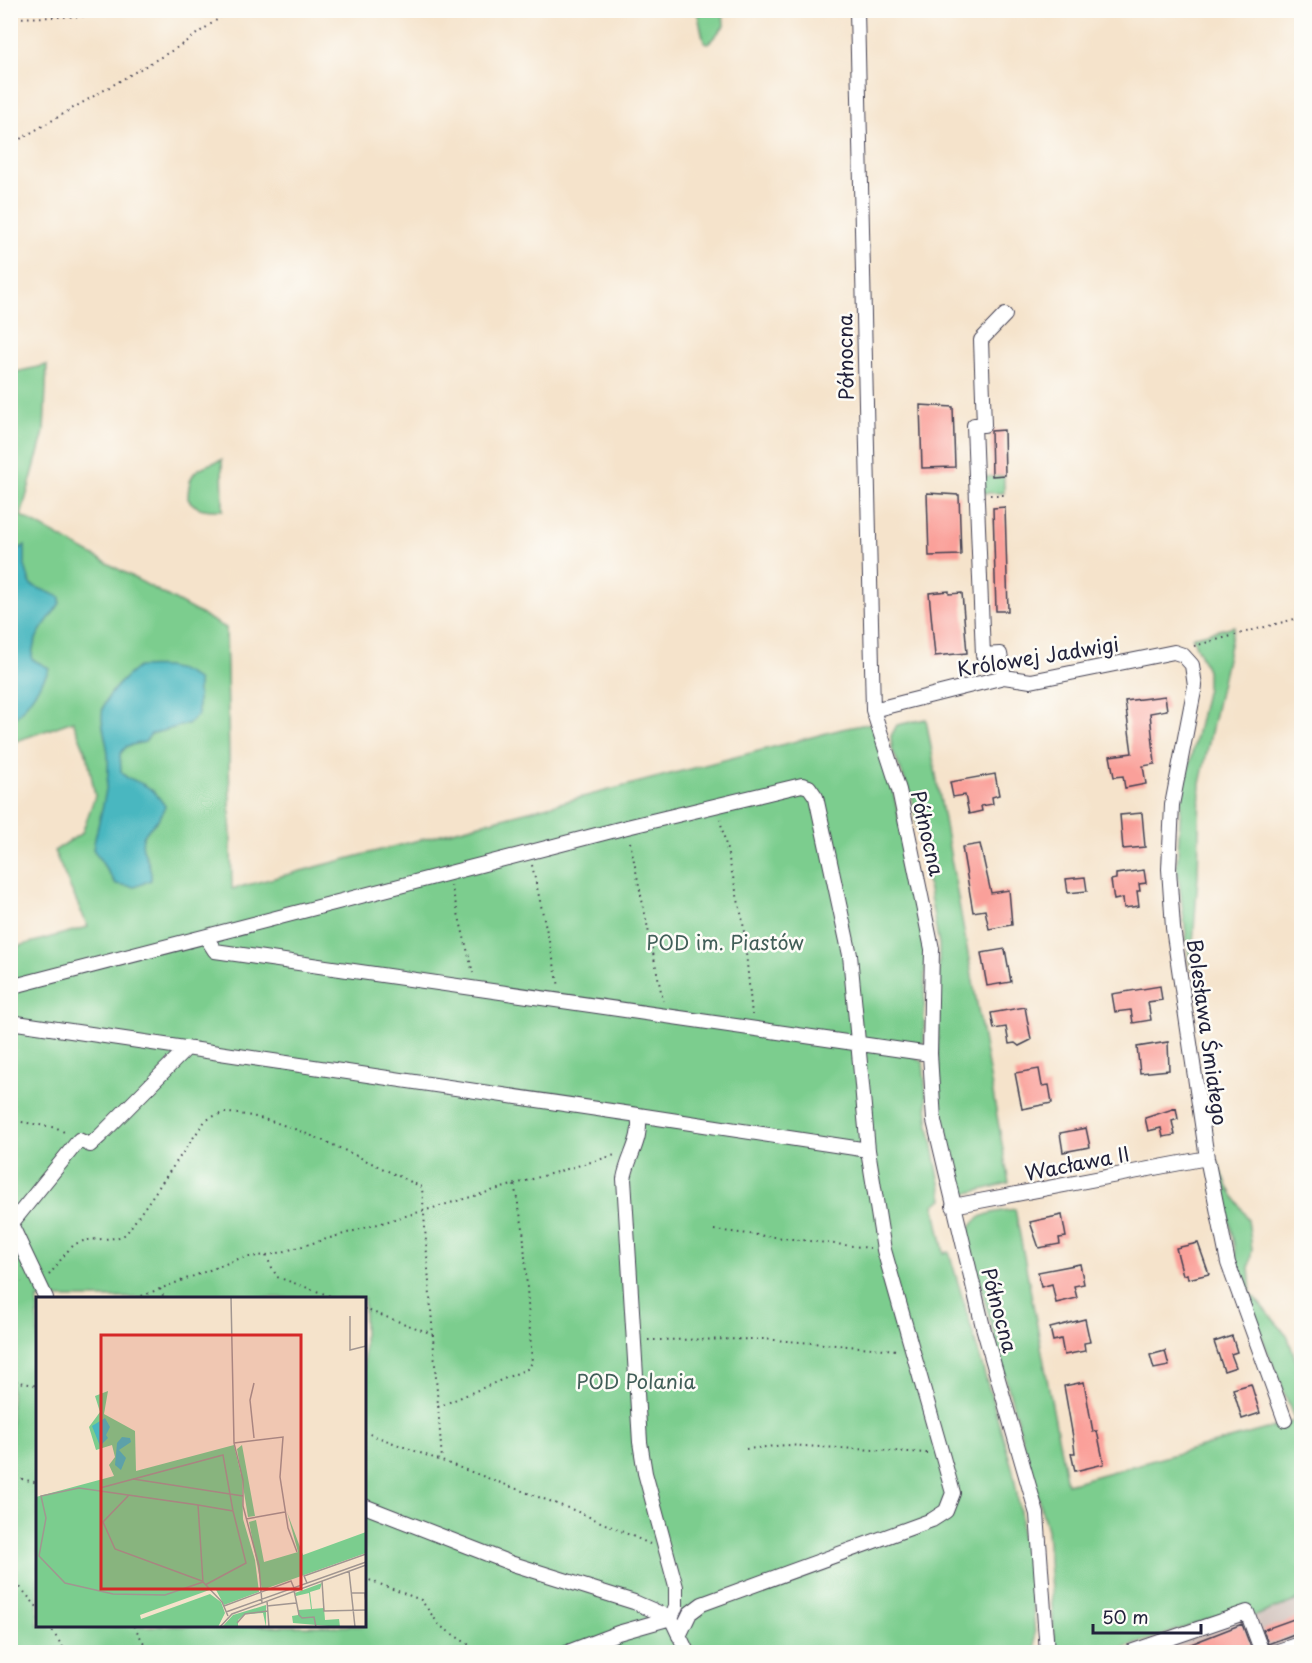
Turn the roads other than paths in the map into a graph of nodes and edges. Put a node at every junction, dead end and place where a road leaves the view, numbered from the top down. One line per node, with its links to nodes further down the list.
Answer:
1 (857, 10): 5 (street, Północna)
2 (1005, 315): 4 (street)
3 (1174, 652): 4 (street, Królowej Jadwigi); 14 (street, Bolesława Śmiałego)
4 (1004, 677): 5 (street, Królowej Jadwigi)
5 (873, 710): 11 (street, Północna)
6 (206, 937): 7 (street); 9 (street); 9 (street)
7 (10, 987)
8 (10, 1022): 10 (street)
9 (860, 1044): 11 (street); 13 (street)
10 (187, 1048): 12 (street); 16 (street)
11 (930, 1054): 15 (street, Północna)
12 (638, 1115): 13 (street); 19 (street)
13 (868, 1150): 20 (street)
14 (1207, 1158): 15 (street, Wacława II); 17 (street, Bolesława Śmiałego)
15 (953, 1206): 25 (street, Północna)
16 (43, 1292)
17 (1285, 1420)
18 (366, 1507): 19 (street)
19 (671, 1618): 20 (street); 23 (street)
20 (679, 1636): 24 (street)
21 (1302, 1643): 28 (street)
22 (1170, 1646): 26 (street); 27 (street)
23 (568, 1653)
24 (687, 1653)
25 (1047, 1653)
26 (1130, 1653)
27 (1262, 1653)
28 (1275, 1653)

